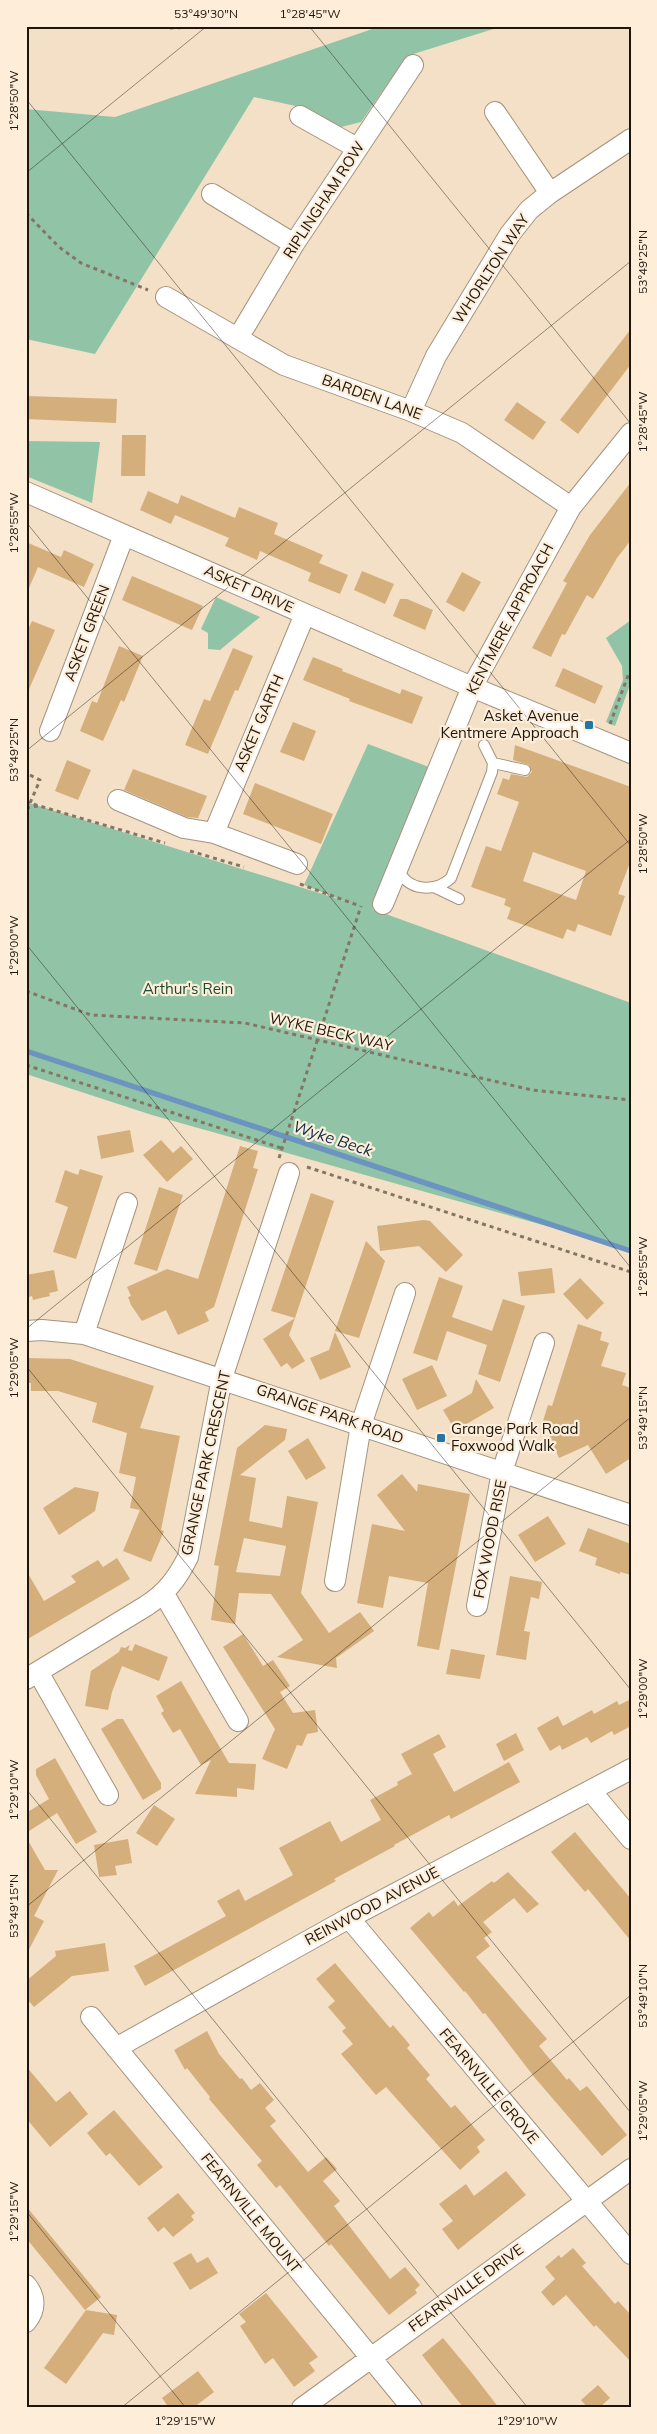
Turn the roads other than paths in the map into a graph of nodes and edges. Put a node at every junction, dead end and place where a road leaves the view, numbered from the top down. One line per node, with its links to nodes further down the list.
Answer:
1 (413, 65): 5 (street, RIPLINGHAM ROW)
2 (495, 112): 6 (street)
3 (300, 116): 5 (street)
4 (631, 139): 6 (street, WHORLTON WAY)
5 (358, 148): 8 (street, RIPLINGHAM ROW)
6 (550, 193): 11 (street, WHORLTON WAY)
7 (212, 194): 8 (street)
8 (294, 244): 10 (street, RIPLINGHAM ROW)
9 (166, 297): 10 (street, BARDEN LANE)
10 (238, 338): 11 (street, BARDEN LANE)
11 (411, 411): 14 (street, BARDEN LANE)
12 (631, 433): 14 (street, KENTMERE APPROACH)
13 (26, 492): 15 (street, ASKET DRIVE)
14 (571, 507): 17 (street, KENTMERE APPROACH)
15 (124, 535): 16 (street, ASKET DRIVE); 18 (street, ASKET GREEN)
16 (305, 614): 17 (street, ASKET DRIVE); 24 (street, ASKET GARTH)
17 (472, 687): 20 (street, ASKET DRIVE); 25 (street, KENTMERE APPROACH)
18 (50, 731)
19 (484, 745): 21 (lane)
20 (631, 753)
21 (493, 763): 22 (lane); 27 (lane)
22 (525, 770)
23 (118, 800): 24 (street)
24 (214, 833): 26 (street)
25 (398, 869): 27 (lane); 29 (street, KENTMERE APPROACH)
26 (296, 874)
27 (436, 888): 28 (lane)
28 (459, 899)
29 (384, 904)
30 (290, 1164): 36 (street, GRANGE PARK CRESCENT)
31 (127, 1203): 34 (street)
32 (405, 1293): 37 (street)
33 (26, 1332): 34 (street, GRANGE PARK ROAD)
34 (84, 1334): 36 (street, GRANGE PARK ROAD)
35 (544, 1343): 38 (street, FOX WOOD RISE)
36 (222, 1378): 37 (street, GRANGE PARK ROAD); 41 (street, GRANGE PARK CRESCENT)
37 (361, 1424): 38 (street, GRANGE PARK ROAD); 40 (street)
38 (502, 1472): 39 (street, GRANGE PARK ROAD); 42 (street, FOX WOOD RISE)
39 (631, 1515)
40 (336, 1581)
41 (164, 1594): 43 (street, GRANGE PARK CRESCENT); 44 (street)
42 (477, 1606)
43 (32, 1675): 47 (street)
44 (238, 1721)
45 (631, 1769): 46 (street, REINWOOD AVENUE)
46 (591, 1792): 48 (street); 49 (street, REINWOOD AVENUE)
47 (108, 1795)
48 (631, 1839)
49 (349, 1918): 51 (street, REINWOOD AVENUE); 53 (street, FEARNVILLE GROVE)
50 (91, 2017): 51 (street, FEARNVILLE MOUNT)
51 (116, 2048): 57 (street, FEARNVILLE MOUNT)
52 (631, 2168): 53 (street, FEARNVILLE DRIVE)
53 (586, 2202): 54 (street, FEARNVILLE GROVE); 57 (street, FEARNVILLE DRIVE)
54 (631, 2254)
55 (26, 2285): 56 (street)
56 (26, 2322)
57 (370, 2357): 58 (street, FEARNVILLE DRIVE); 59 (street, FEARNVILLE MOUNT)
58 (302, 2408)
59 (412, 2408)

